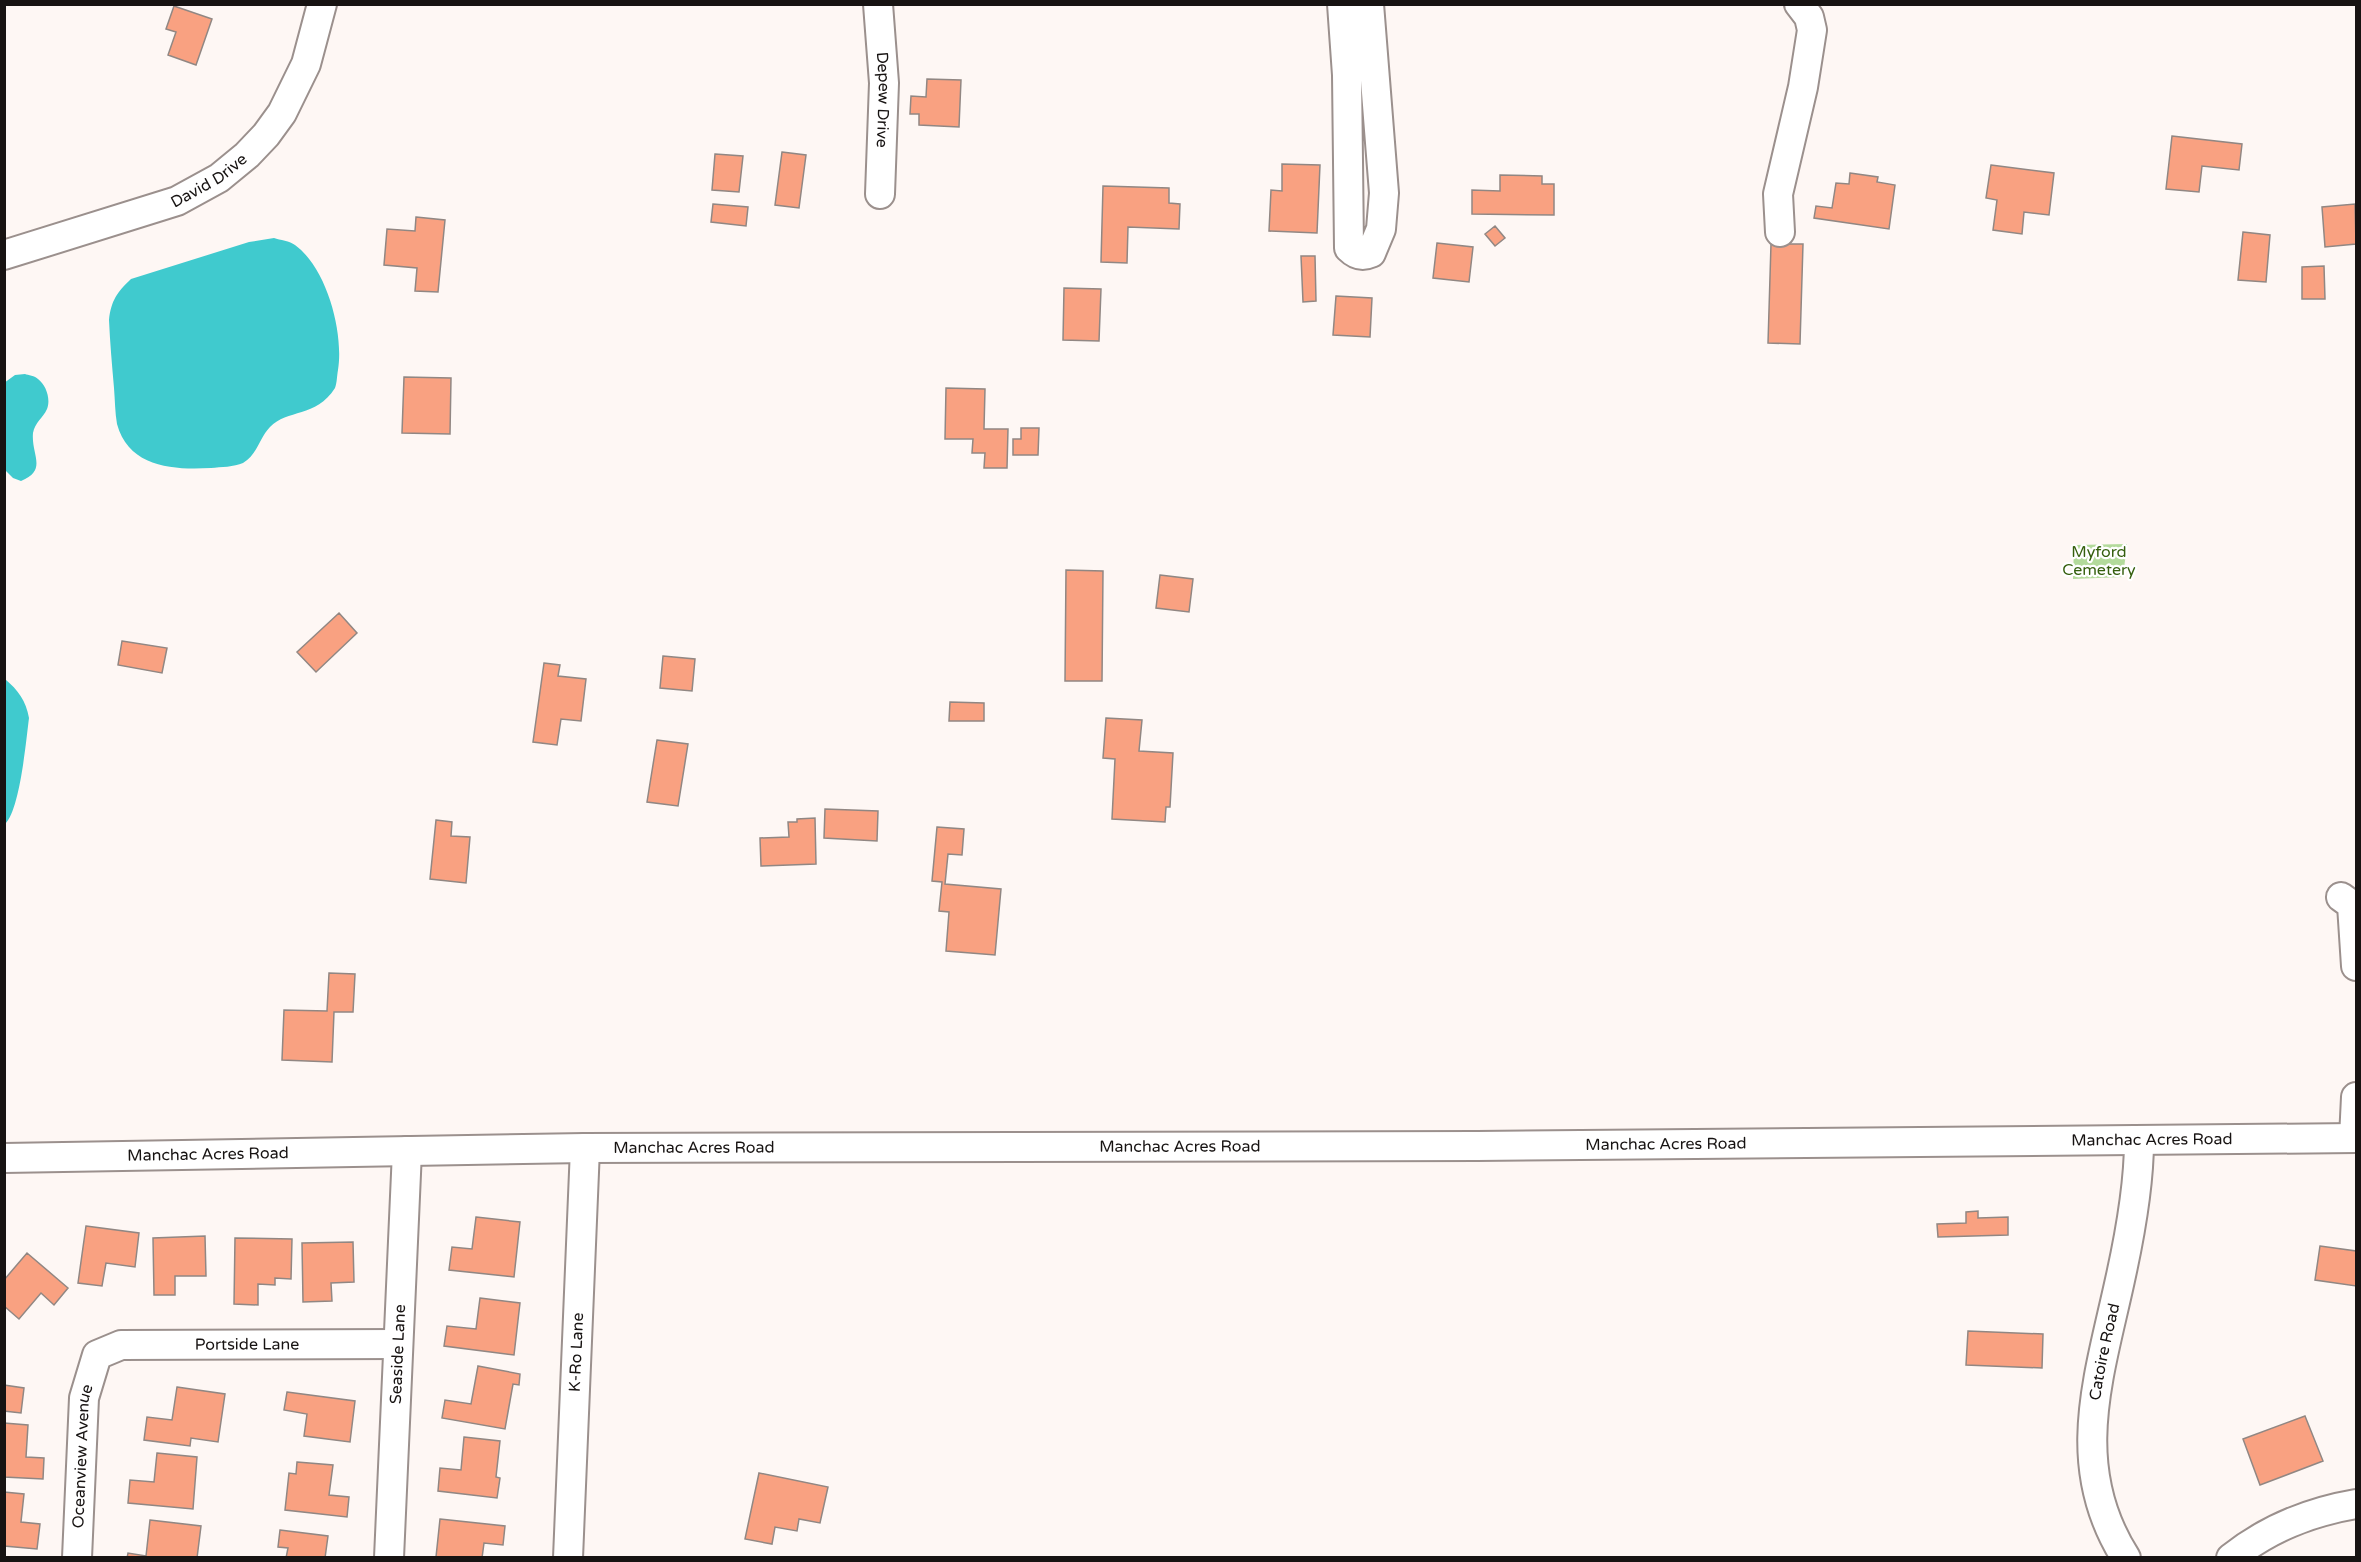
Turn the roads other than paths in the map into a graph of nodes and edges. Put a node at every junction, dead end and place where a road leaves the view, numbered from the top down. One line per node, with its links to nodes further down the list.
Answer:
1 (322, 4): 8 (street, David Drive)
2 (878, 4): 6 (street, Depew Drive)
3 (1342, 4): 4 (street)
4 (1369, 4)
5 (1799, 4): 7 (street)
6 (880, 194)
7 (1780, 232)
8 (4, 255)
9 (2341, 897): 10 (street)
10 (2356, 966)
11 (2356, 1097): 12 (street)
12 (2355, 1138): 13 (street, Manchac Acres Road)
13 (2139, 1141): 14 (street, Manchac Acres Road); 23 (street, Catoire Road)
14 (585, 1148): 15 (street, Manchac Acres Road); 22 (street, K-Ro Lane)
15 (407, 1151): 16 (street, Manchac Acres Road); 17 (street, Seaside Lane)
16 (4, 1158)
17 (398, 1344): 18 (street, Portside Lane); 21 (street, Seaside Lane)
18 (97, 1355): 20 (street, Oceanview Avenue)
19 (2356, 1504): 24 (street)
20 (77, 1557)
21 (388, 1557)
22 (568, 1557)
23 (2126, 1557)
24 (2231, 1557)

